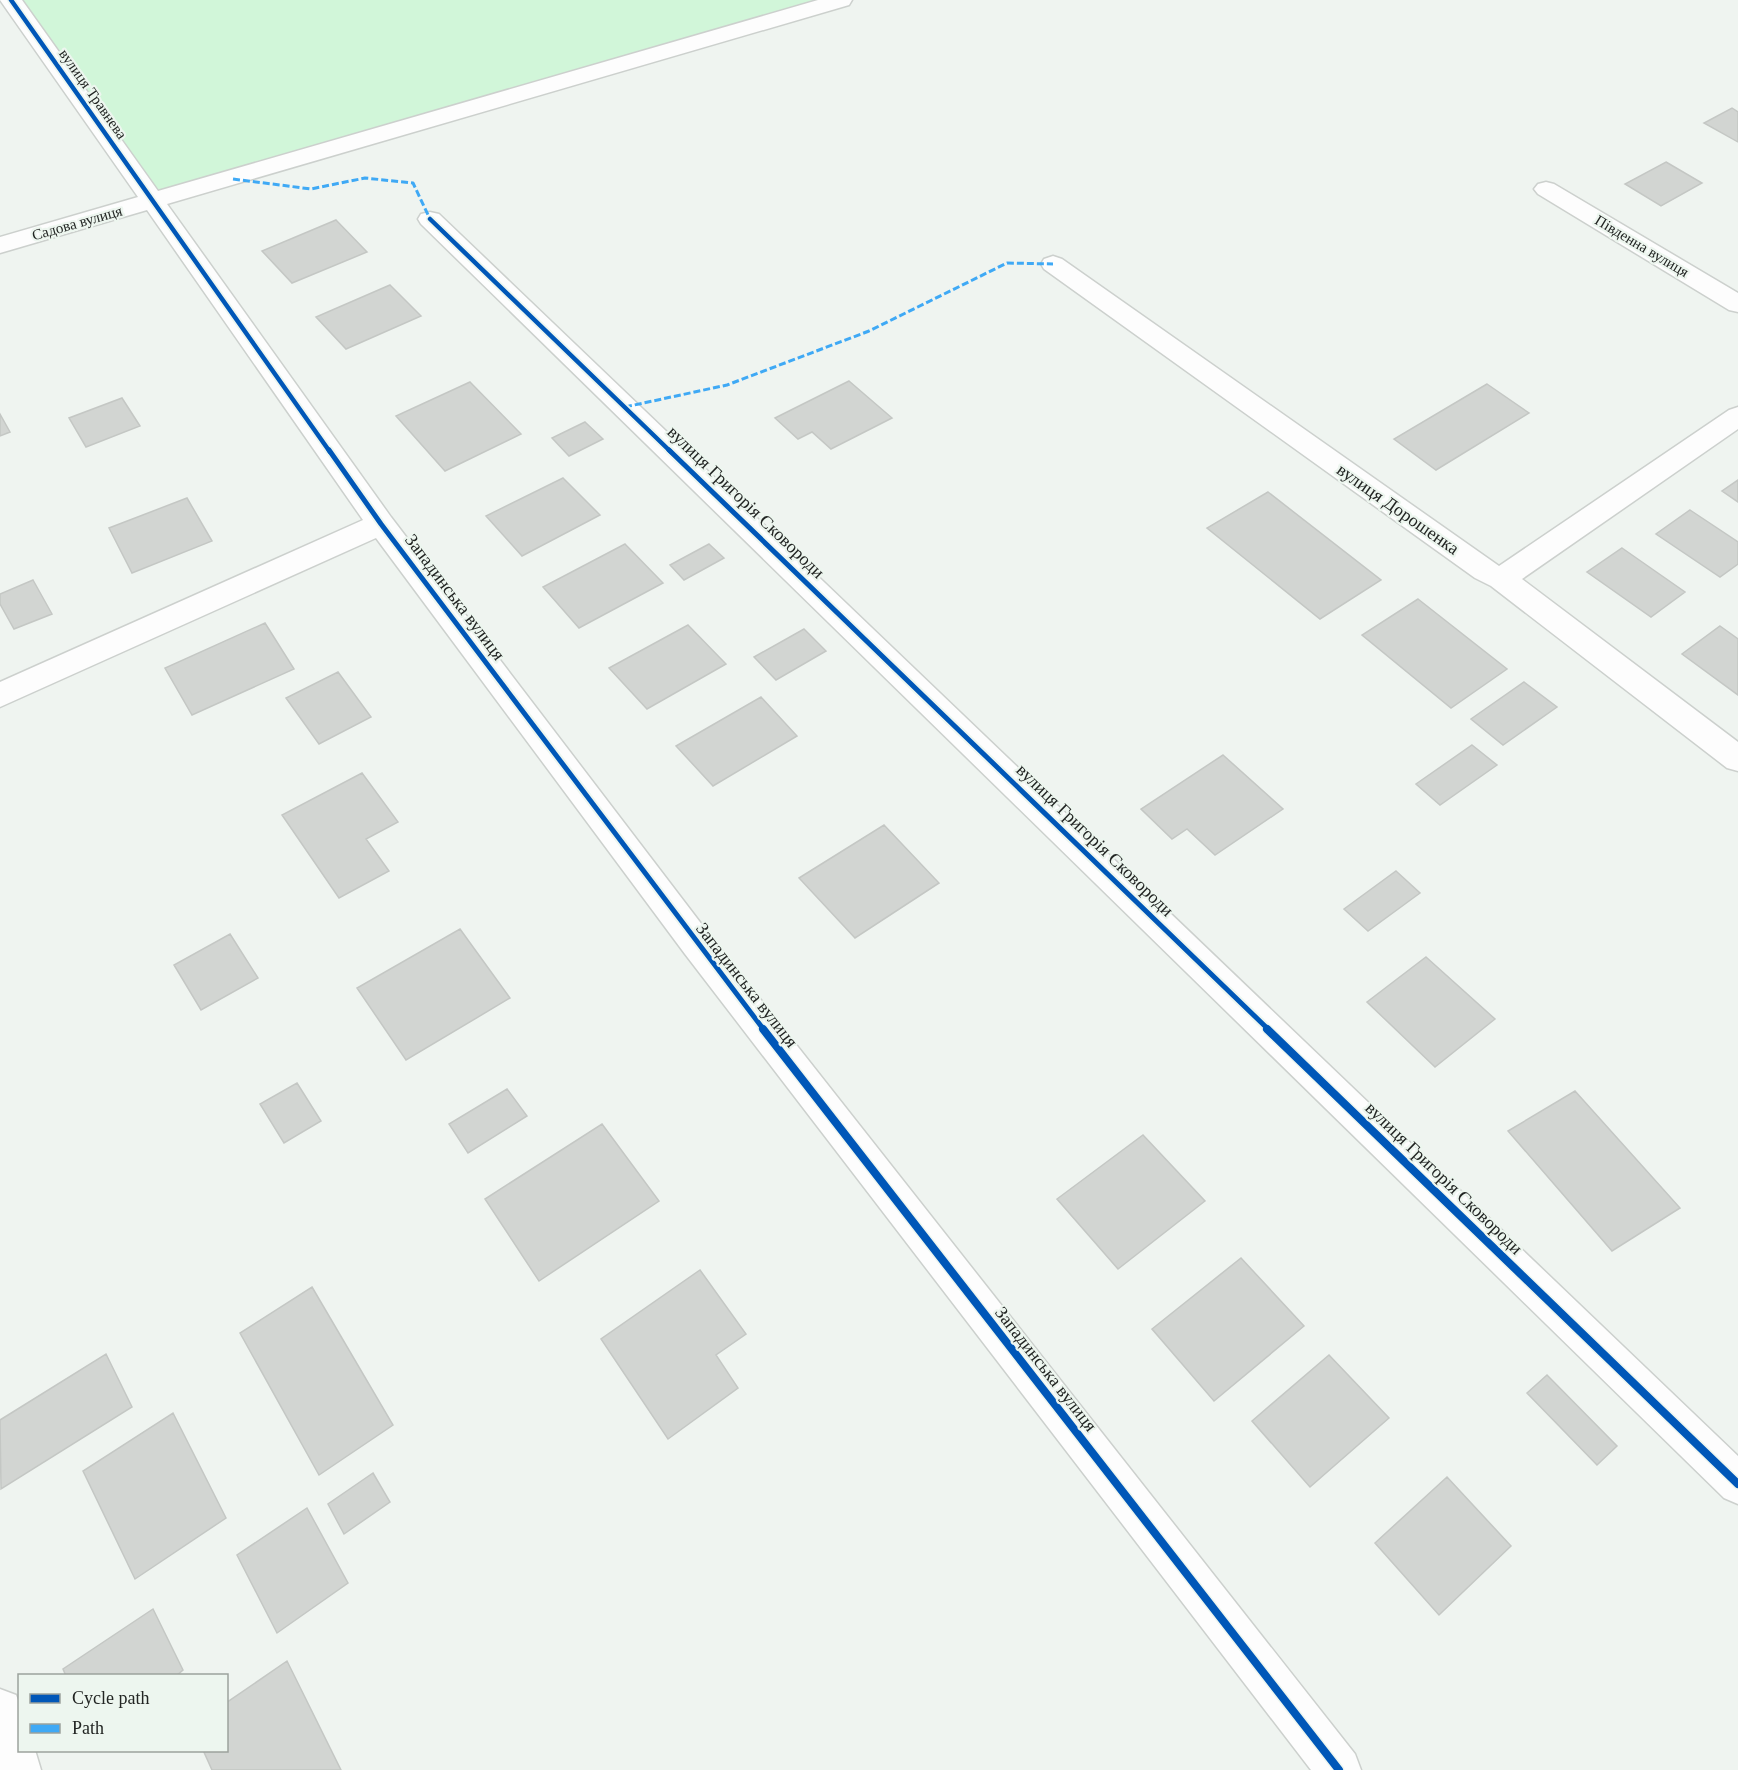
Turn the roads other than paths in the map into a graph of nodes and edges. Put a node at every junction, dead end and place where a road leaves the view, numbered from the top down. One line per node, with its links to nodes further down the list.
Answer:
1 (11, 0): 4 (street, вулиця Травнева)
2 (841, 0): 4 (street, Садова вулиця)
3 (1546, 189): 8 (street, Південна вулиця)
4 (155, 202): 6 (street, Садова вулиця); 10 (street, Западинська вулиця)
5 (430, 219): 14 (street, вулиця Григорія Сковороди)
6 (0, 245)
7 (1053, 264): 11 (street, вулиця Дорошенка)
8 (1738, 304)
9 (1738, 416): 11 (street)
10 (381, 524): 12 (street); 17 (street, Западинська вулиця)
11 (1501, 579): 13 (street, вулиця Дорошенка)
12 (0, 695)
13 (1738, 759)
14 (1738, 1484)
15 (0, 1712): 16 (street)
16 (19, 1770)
17 (1339, 1770)

